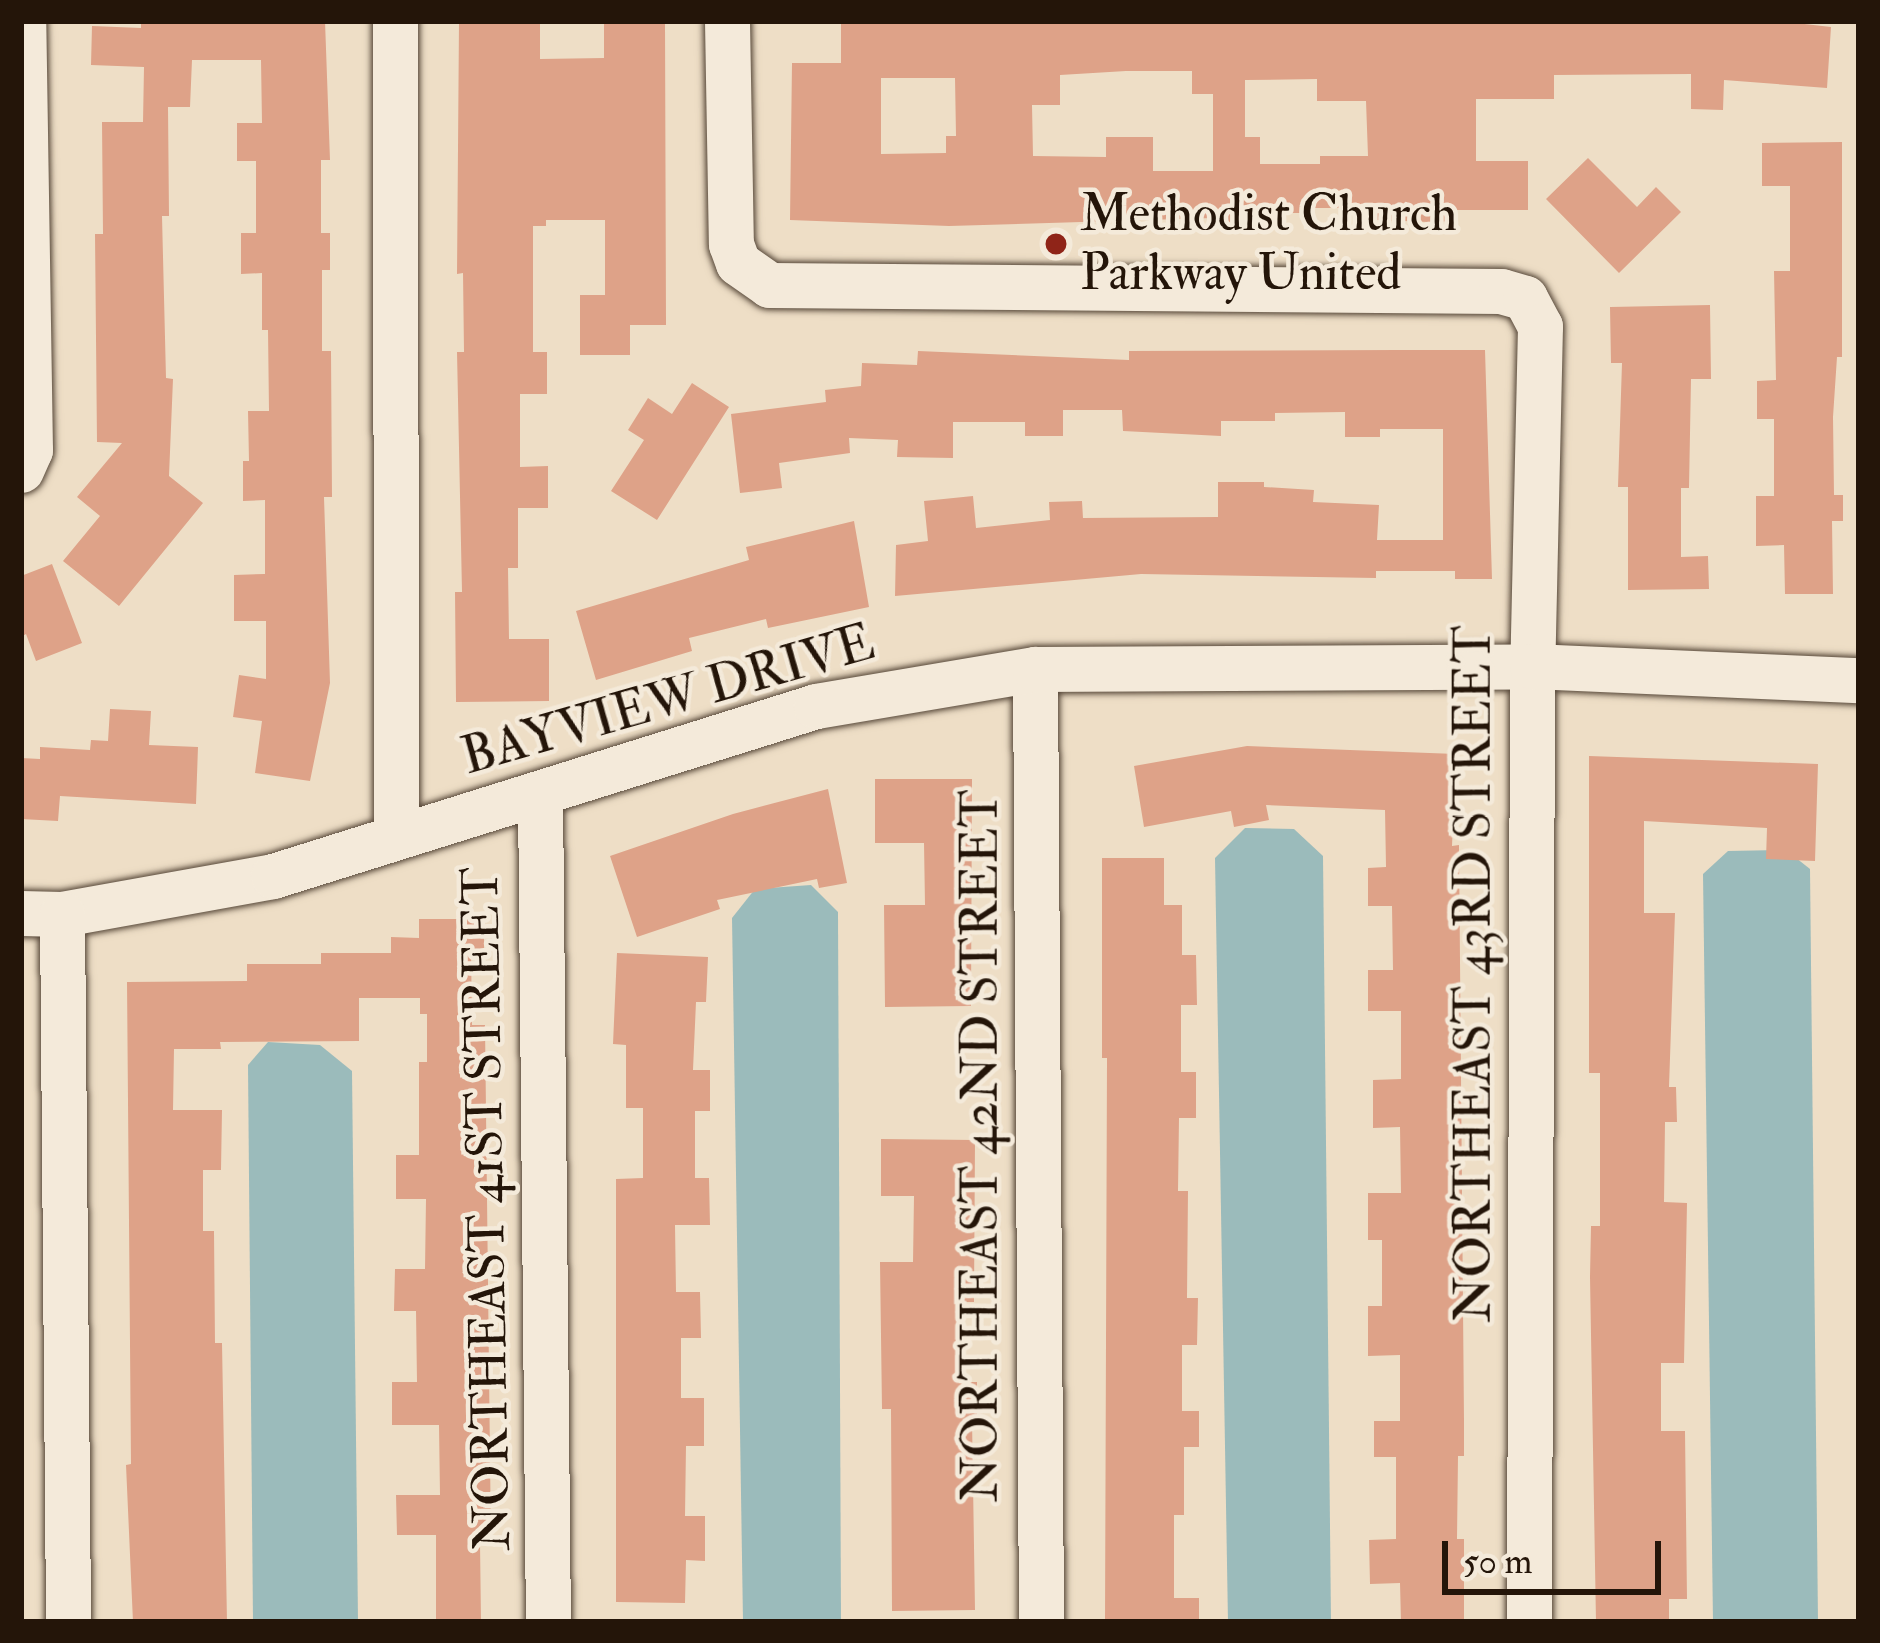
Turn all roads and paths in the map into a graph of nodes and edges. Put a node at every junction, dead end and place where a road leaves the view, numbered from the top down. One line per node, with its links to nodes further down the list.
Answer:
1 (23, 21): 4 (street)
2 (395, 21): 9 (street, NORTHEAST 41ST STREET)
3 (727, 21): 5 (street, NORTHEAST 43RD STREET)
4 (21, 470)
5 (1532, 666): 6 (street, BAYVIEW DRIVE); 7 (street, BAYVIEW DRIVE); 14 (street, NORTHEAST 43RD STREET)
6 (1035, 669): 8 (street, BAYVIEW DRIVE); 13 (street, NORTHEAST 42ND STREET)
7 (1859, 680)
8 (540, 796): 9 (street, BAYVIEW DRIVE); 12 (street, NORTHEAST 41ST STREET)
9 (396, 836): 10 (street, BAYVIEW DRIVE)
10 (41, 913): 11 (street)
11 (68, 1622)
12 (548, 1622)
13 (1041, 1622)
14 (1529, 1622)

